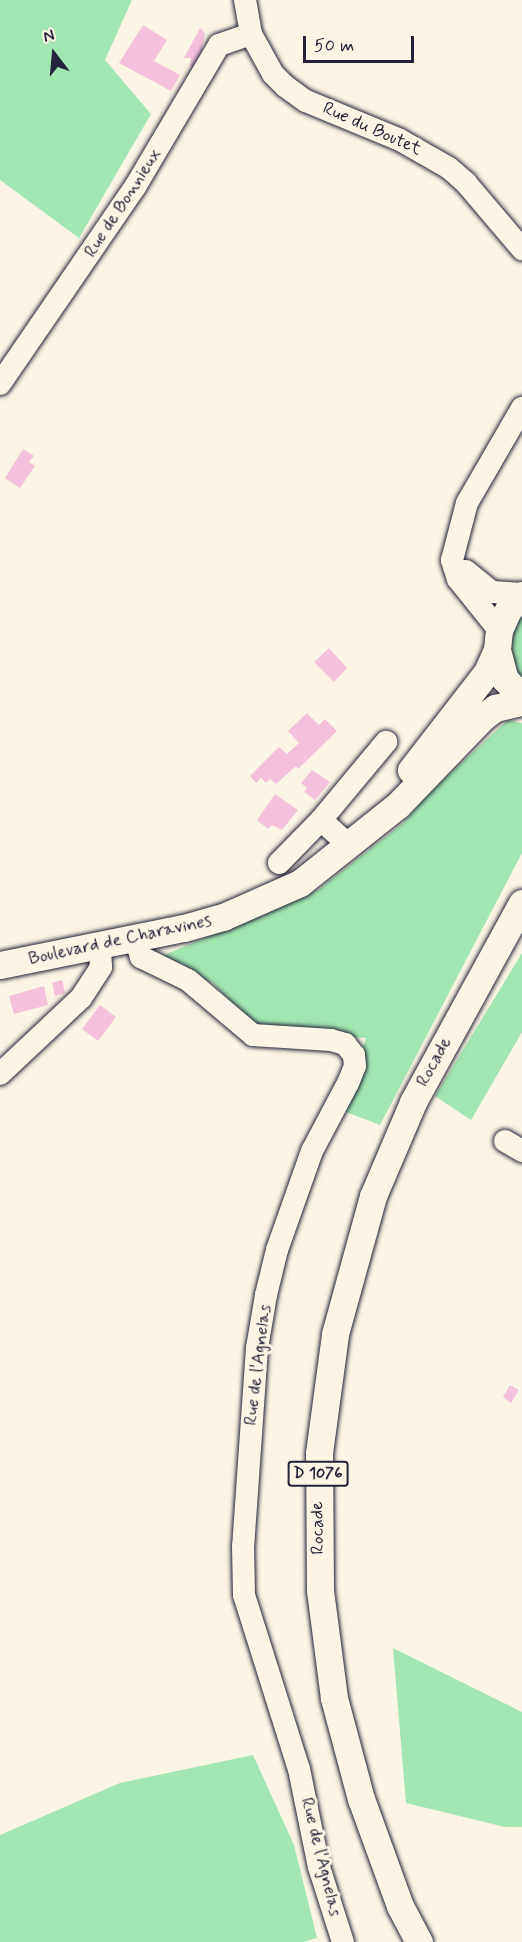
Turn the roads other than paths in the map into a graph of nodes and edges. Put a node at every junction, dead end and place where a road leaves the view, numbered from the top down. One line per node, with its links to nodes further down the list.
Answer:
1 (245, 0): 2 (street, Rue du Boutet)
2 (251, 34): 3 (street, Rue du Boutet); 4 (street, Rue de Bonnieux)
3 (522, 249)
4 (0, 384)
5 (522, 408): 6 (street)
6 (457, 536): 7 (street); 8 (street)
7 (522, 594): 8 (main road, Boulevard de Charavines)
8 (498, 640): 9 (main road, Boulevard de Charavines); 12 (main road, Boulevard de Charavines)
9 (522, 700): 12 (main road, Boulevard de Charavines)
10 (386, 742): 11 (street)
11 (321, 820): 12 (street); 13 (street)
12 (355, 840): 16 (main road, Boulevard de Charavines)
13 (279, 863)
14 (522, 903): 19 (main road, Rocade / D 1076)
15 (522, 927): 19 (main road, Rocade / D 1076)
16 (136, 940): 17 (main road, Boulevard de Charavines); 21 (street, Rue de l'Agnelas)
17 (100, 946): 18 (main road, Boulevard de Charavines); 20 (street)
18 (0, 965)
19 (460, 1017): 22 (main road, Rocade / D 1076)
20 (0, 1074)
21 (343, 1942)
22 (418, 1942)

